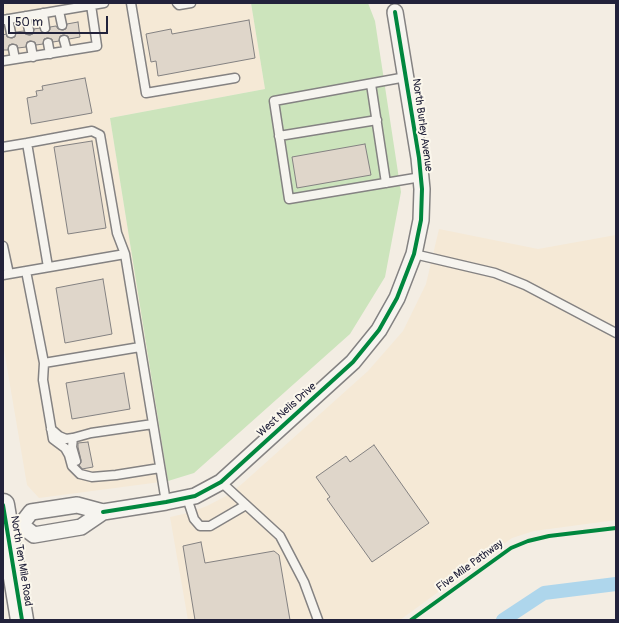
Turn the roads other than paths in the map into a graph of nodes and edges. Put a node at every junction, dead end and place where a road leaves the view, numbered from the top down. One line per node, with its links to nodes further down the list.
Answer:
1 (104, 3): 5 (lane)
2 (131, 3): 24 (lane)
3 (177, 3): 4 (lane)
4 (191, 3)
5 (91, 5): 7 (lane); 19 (lane)
6 (394, 6): 25 (street, North Burley Avenue)
7 (59, 10): 8 (lane); 11 (lane)
8 (43, 13): 9 (lane); 12 (lane)
9 (26, 16): 10 (lane); 13 (lane)
10 (6, 19): 14 (lane)
11 (62, 25)
12 (45, 28)
13 (29, 30)
14 (11, 33)
15 (64, 40): 19 (lane)
16 (48, 43): 20 (lane)
17 (31, 46): 21 (lane)
18 (14, 49): 22 (lane)
19 (67, 51): 20 (lane)
20 (50, 54): 21 (lane)
21 (33, 57): 22 (lane)
22 (15, 59): 23 (lane)
23 (3, 61)
24 (235, 78)
25 (406, 78): 26 (lane); 31 (street, North Burley Avenue)
26 (371, 84): 27 (lane); 28 (lane)
27 (377, 120): 28 (lane); 32 (lane)
28 (279, 136): 32 (lane)
29 (27, 143): 30 (lane); 35 (lane); 36 (lane)
30 (3, 147)
31 (421, 177): 32 (lane); 34 (street, North Burley Avenue)
32 (386, 183)
33 (3, 246): 38 (lane)
34 (416, 247): 39 (lane); 47 (street, West Nelis Drive)
35 (125, 254): 36 (lane); 40 (lane)
36 (48, 267): 37 (lane)
37 (26, 271): 38 (lane); 41 (lane)
38 (6, 274)
39 (616, 333)
40 (140, 347): 41 (lane); 42 (lane)
41 (44, 363): 43 (lane)
42 (153, 424): 44 (lane); 45 (lane)
43 (52, 429): 44 (lane); 46 (lane)
44 (73, 438): 46 (lane)
45 (160, 468): 46 (lane); 49 (lane)
46 (80, 474)
47 (221, 482): 48 (street, West Nelis Drive); 51 (lane)
48 (187, 498): 49 (street, West Nelis Drive); 51 (lane)
49 (166, 502): 52 (street, West Nelis Drive)
50 (3, 505): 53 (main road, North Ten Mile Road)
51 (246, 505): 55 (lane)
52 (103, 512): 53 (street, West Nelis Drive); 53 (street, West Nelis Drive)
53 (14, 526): 54 (main road, North Ten Mile Road)
54 (22, 620)
55 (318, 620)

